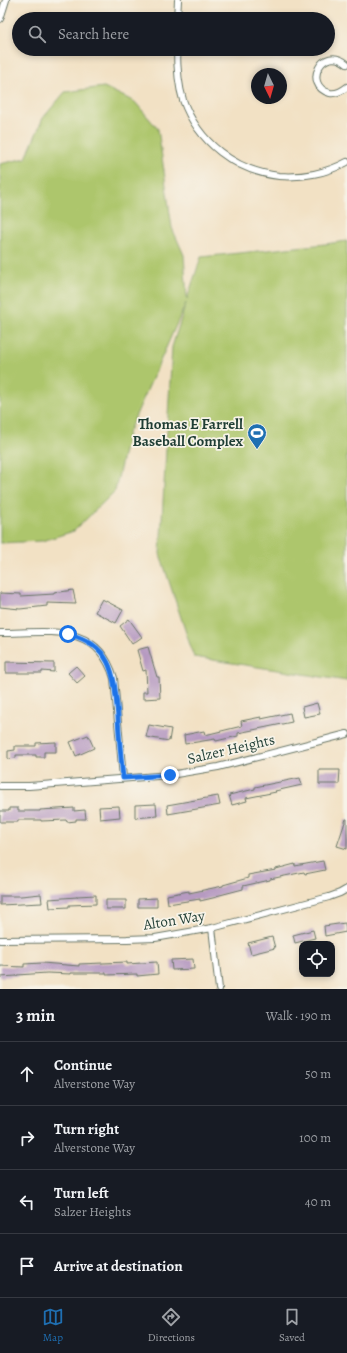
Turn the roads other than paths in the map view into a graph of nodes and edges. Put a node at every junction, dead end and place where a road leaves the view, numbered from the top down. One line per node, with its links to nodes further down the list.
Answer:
1 (6, 0): 4 (street)
2 (178, 0): 3 (street)
3 (177, 12)
4 (0, 20)
5 (177, 56): 8 (street)
6 (347, 64): 7 (street)
7 (346, 90)
8 (347, 162)
9 (0, 633): 11 (street)
10 (347, 734): 11 (street, Salzer Heights)
11 (123, 778): 12 (street, Salzer Heights)
12 (0, 786)
13 (347, 889): 14 (street, Alton Way)
14 (212, 928): 15 (street, Alton Way); 16 (street)
15 (0, 940)
16 (219, 989)

